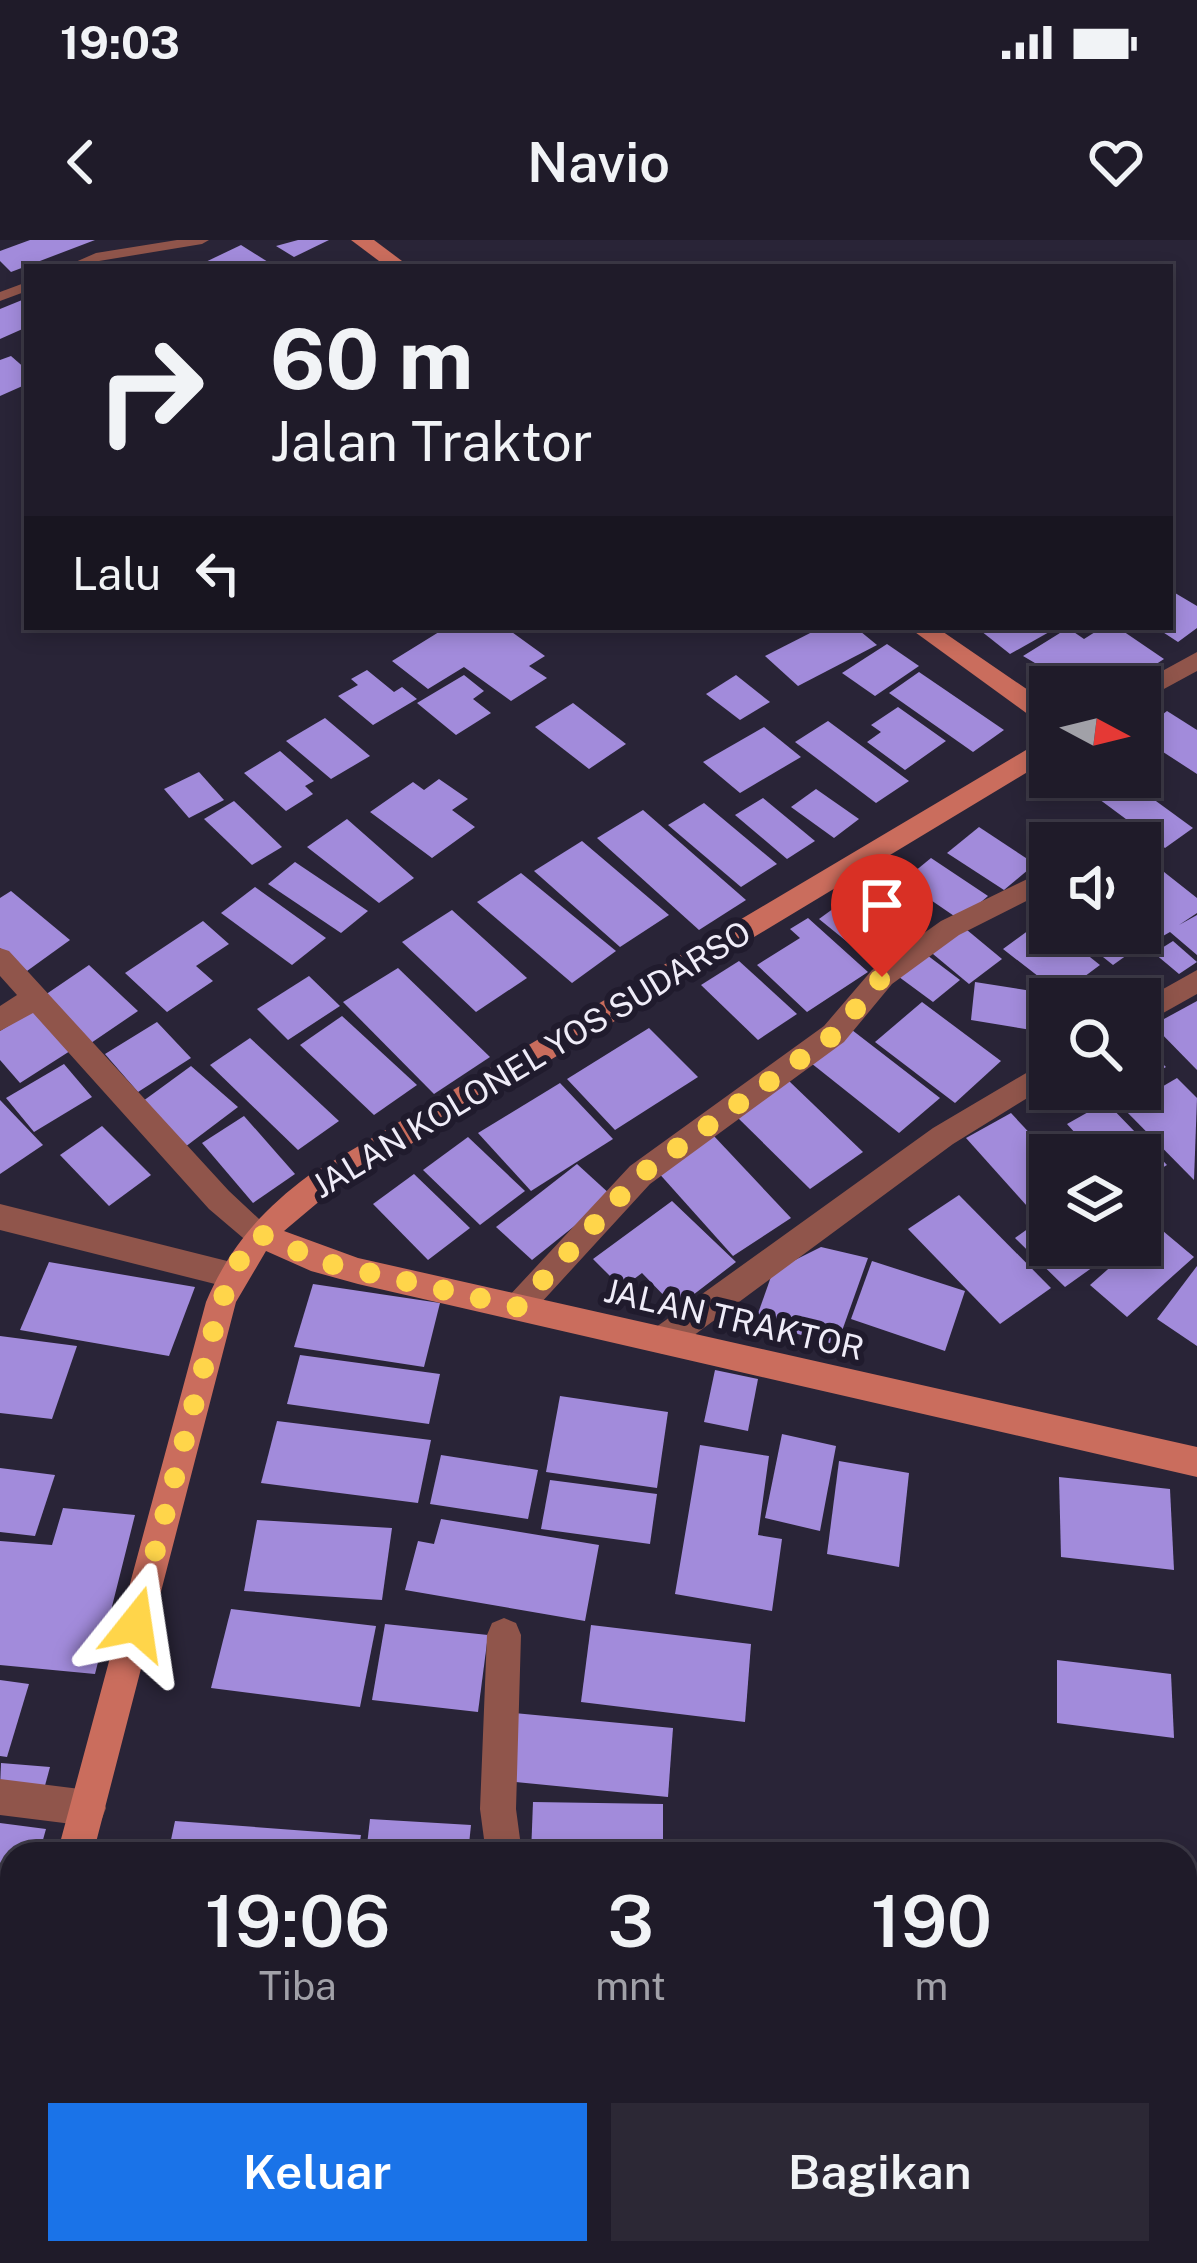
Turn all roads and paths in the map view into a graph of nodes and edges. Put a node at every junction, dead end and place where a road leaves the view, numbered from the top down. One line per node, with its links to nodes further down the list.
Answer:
1 (202, 240): 3 (lane)
2 (361, 240): 4 (street)
3 (78, 264)
4 (396, 264)
5 (924, 630): 8 (street)
6 (1197, 660): 7 (street)
7 (1161, 681)
8 (1029, 703)
9 (1029, 758): 18 (street, JALAN KOLONEL YOS SUDARSO)
10 (1029, 888): 20 (street)
11 (0, 958): 13 (street)
12 (1197, 980): 14 (street)
13 (34, 998): 15 (street); 18 (street)
14 (1161, 1002)
15 (0, 1020)
16 (1029, 1083): 21 (street)
17 (0, 1217): 19 (street)
18 (260, 1234): 19 (street, JALAN KOLONEL YOS SUDARSO); 20 (street, JALAN TRAKTOR)
19 (231, 1276): 25 (street, JALAN KOLONEL YOS SUDARSO)
20 (518, 1307): 21 (street, JALAN TRAKTOR)
21 (663, 1340): 22 (street, JALAN TRAKTOR)
22 (1197, 1462)
23 (504, 1635): 27 (street)
24 (0, 1797): 25 (street)
25 (88, 1808): 26 (street, JALAN KOLONEL YOS SUDARSO)
26 (78, 1842)
27 (502, 1842)

